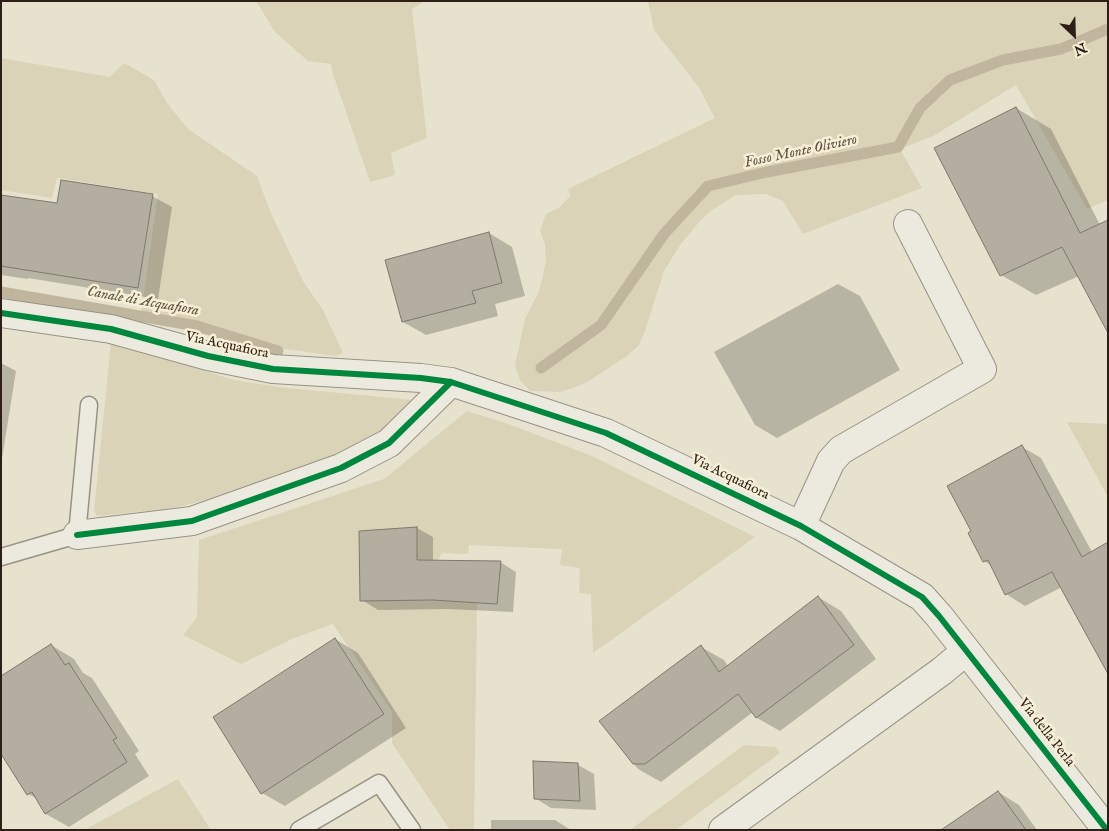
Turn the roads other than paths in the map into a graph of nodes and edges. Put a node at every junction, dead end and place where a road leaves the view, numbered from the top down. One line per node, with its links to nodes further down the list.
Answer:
1 (908, 224): 5 (street)
2 (1, 312): 3 (street, Via Acquafiora)
3 (451, 382): 5 (street, Via Acquafiora); 6 (street)
4 (89, 406): 6 (lane)
5 (802, 526): 8 (street, Via Acquafiora)
6 (77, 536): 7 (lane)
7 (1, 557)
8 (966, 651): 11 (street); 12 (street, Via della Perla)
9 (299, 830): 10 (lane)
10 (412, 830)
11 (723, 830)
12 (1108, 830)

